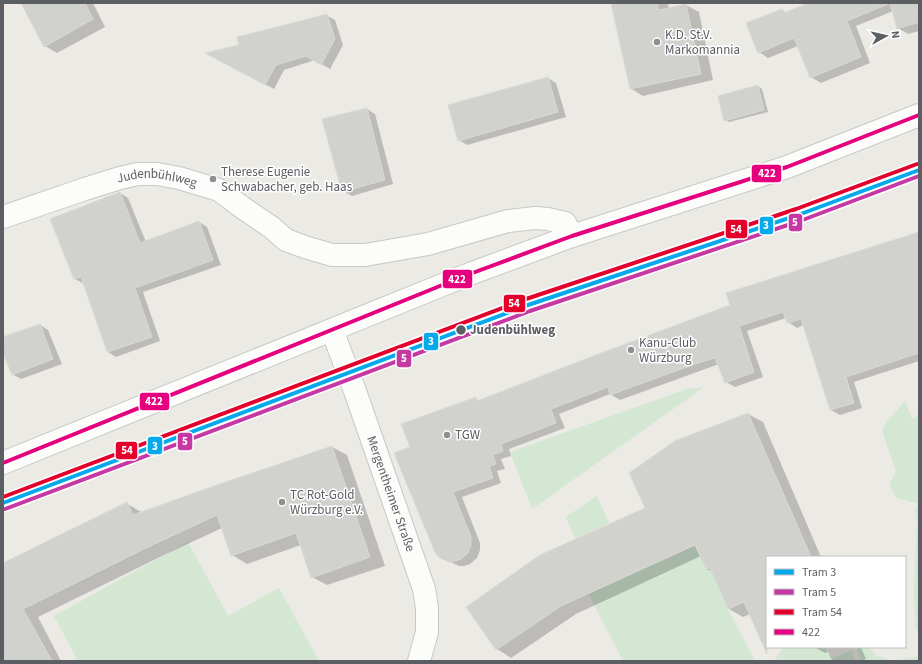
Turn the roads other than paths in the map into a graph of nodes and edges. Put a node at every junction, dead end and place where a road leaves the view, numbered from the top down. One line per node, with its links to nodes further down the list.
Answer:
1 (919, 115): 3 (main road)
2 (3, 217): 3 (main road, Judenbühlweg)
3 (572, 236): 4 (main road)
4 (332, 330): 5 (main road); 6 (main road, Mergentheimer Straße)
5 (3, 463)
6 (419, 661)

